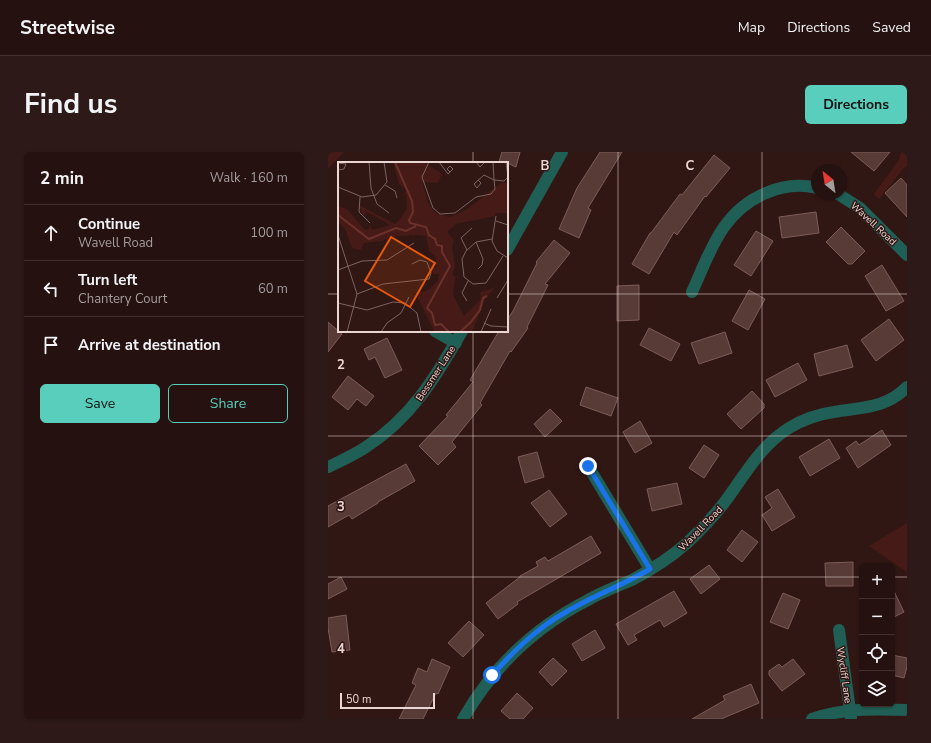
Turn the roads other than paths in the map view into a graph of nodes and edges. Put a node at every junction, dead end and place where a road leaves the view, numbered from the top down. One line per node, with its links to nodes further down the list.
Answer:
1 (562, 152): 4 (street)
2 (811, 187): 6 (street)
3 (847, 200): 5 (street, Wavell Road)
4 (508, 248)
5 (907, 255)
6 (692, 292)
7 (437, 332): 9 (street)
8 (462, 332): 9 (street, Bessmer Lane)
9 (456, 343): 12 (street, Bessmer Lane)
10 (907, 387): 13 (street, Wavell Road)
11 (588, 466): 13 (street)
12 (328, 467)
13 (650, 569): 17 (street, Wavell Road)
14 (839, 630): 16 (street, Wycliff Lane)
15 (907, 710): 16 (street)
16 (850, 715): 18 (street)
17 (463, 719)
18 (812, 719)

